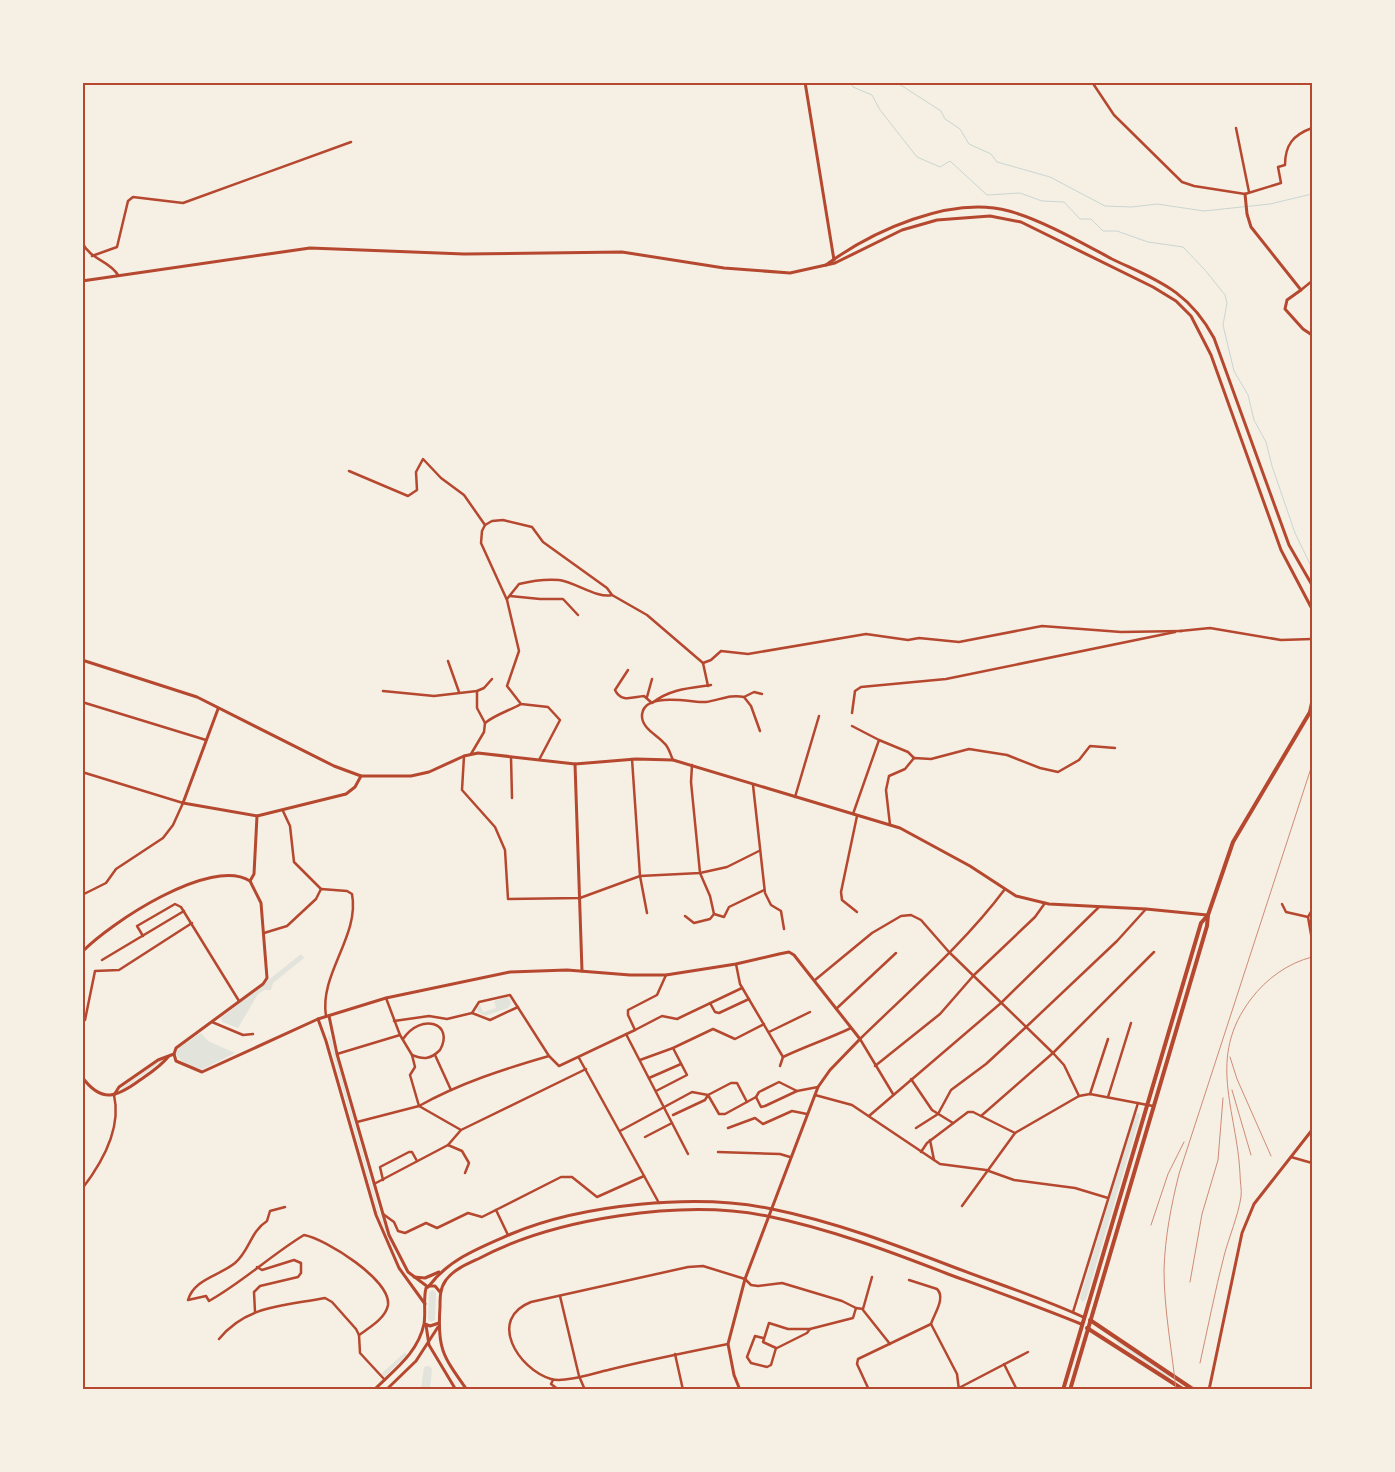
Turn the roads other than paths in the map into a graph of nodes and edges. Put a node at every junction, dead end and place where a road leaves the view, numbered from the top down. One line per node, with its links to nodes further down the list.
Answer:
1 (805, 82): 15 (main road)
2 (1092, 82): 7 (street)
3 (1236, 128): 6 (street)
4 (1312, 128): 6 (street)
5 (351, 142): 14 (street)
6 (1250, 192): 7 (street)
7 (1245, 196): 19 (main road)
8 (900, 224): 9 (main road); 10 (main road); 15 (main road)
9 (902, 230): 12 (main road); 15 (main road)
10 (1066, 237): 12 (main road); 21 (main road)
11 (82, 242): 13 (street)
12 (1063, 242): 22 (main road)
13 (84, 250): 14 (street)
14 (92, 256): 16 (street)
15 (834, 261): 16 (main road)
16 (118, 275): 17 (main road)
17 (82, 281)
18 (1312, 281): 19 (street)
19 (1301, 290): 20 (main road)
20 (1312, 335)
21 (1220, 352): 22 (main road); 25 (main road)
22 (1211, 355): 29 (main road)
23 (349, 470): 24 (street)
24 (485, 525): 26 (street); 28 (street)
25 (1312, 585)
26 (612, 595): 27 (street); 35 (street)
27 (509, 596): 28 (street); 30 (street)
28 (507, 600): 48 (street)
29 (1312, 609)
30 (578, 615)
31 (1182, 631): 32 (street); 35 (street); 50 (street)
32 (1312, 639)
33 (82, 660): 49 (main road)
34 (448, 661): 41 (street)
35 (702, 663): 46 (street)
36 (628, 670): 44 (street)
37 (492, 678): 40 (street)
38 (652, 679): 44 (street)
39 (383, 691): 41 (street)
40 (477, 691): 41 (street); 52 (street)
41 (459, 692)
42 (762, 694): 43 (street)
43 (744, 697): 46 (street); 54 (street)
44 (647, 698): 46 (street)
45 (82, 702): 55 (street)
46 (652, 702): 64 (street)
47 (1312, 703): 96 (main road)
48 (521, 704): 52 (street); 63 (street)
49 (218, 710): 55 (main road); 68 (main road)
50 (852, 713)
51 (819, 716): 70 (street)
52 (485, 723): 58 (street)
53 (852, 726): 56 (street)
54 (760, 731)
55 (206, 740): 72 (main road)
56 (879, 740): 61 (street); 74 (street)
57 (1115, 748): 61 (street)
58 (471, 754): 59 (main road); 60 (main road)
59 (464, 756): 68 (main road); 85 (street)
60 (511, 756): 63 (main road); 71 (street)
61 (914, 758): 76 (street)
62 (632, 759): 64 (main road); 65 (main road); 79 (street)
63 (539, 760): 65 (main road)
64 (673, 760): 66 (main road)
65 (575, 764): 85 (main road)
66 (692, 765): 69 (main road); 78 (street)
67 (82, 772): 72 (street)
68 (361, 776): 73 (main road)
69 (753, 785): 70 (main road); 77 (street)
70 (795, 797): 74 (main road)
71 (512, 798)
72 (183, 802): 75 (main road); 84 (street)
73 (283, 811): 75 (main road); 81 (street)
74 (855, 815): 76 (main road); 92 (street)
75 (257, 816): 80 (main road)
76 (890, 825): 83 (main road)
77 (759, 851): 78 (street); 82 (street)
78 (700, 873): 79 (street); 94 (street)
79 (640, 876): 85 (street); 93 (street)
80 (250, 881): 100 (main road); 103 (main road)
81 (321, 889): 100 (street); 123 (street)
82 (764, 890): 94 (street); 99 (street)
83 (1005, 890): 86 (main road); 104 (street)
84 (82, 896)
85 (580, 898): 109 (main road)
86 (1045, 903): 88 (main road); 111 (street)
87 (1282, 904): 97 (street)
88 (1098, 907): 89 (main road); 118 (street)
89 (1146, 909): 96 (main road); 131 (street)
90 (1312, 910): 97 (street)
91 (184, 911): 98 (street); 101 (street); 101 (street)
92 (857, 912)
93 (647, 913)
94 (714, 914): 95 (street)
95 (684, 916)
96 (1208, 916): 172 (main road); 174 (main road)
97 (1308, 917): 102 (street)
98 (192, 923): 116 (street); 125 (street)
99 (784, 929)
100 (264, 933): 116 (main road)
101 (143, 936): 107 (street)
102 (1312, 940)
103 (82, 952)
104 (948, 952): 111 (street); 112 (street); 139 (street)
105 (1154, 952): 141 (street)
106 (896, 953): 120 (street)
107 (102, 960)
108 (736, 964): 110 (main road); 112 (main road); 113 (street)
109 (582, 971): 110 (main road); 114 (main road)
110 (666, 975): 132 (street)
111 (974, 975): 118 (street); 153 (street)
112 (815, 980): 120 (main road)
113 (742, 988): 115 (street); 117 (street)
114 (386, 998): 123 (main road); 126 (street)
115 (749, 999): 117 (street); 129 (street)
116 (239, 1001): 127 (main road)
117 (710, 1003): 132 (street)
118 (1000, 1003): 131 (street); 157 (street)
119 (518, 1007): 122 (street); 122 (street); 146 (street)
120 (836, 1009): 130 (main road)
121 (810, 1012): 133 (street)
122 (472, 1013): 126 (street)
123 (328, 1016): 124 (main road); 142 (main road)
124 (318, 1019): 144 (main road); 225 (main road)
125 (84, 1020)
126 (394, 1021): 136 (street)
127 (212, 1022): 134 (street); 144 (main road)
128 (1131, 1023): 169 (street)
129 (764, 1024): 133 (street); 140 (street)
130 (851, 1028): 139 (main road); 149 (street)
131 (1025, 1028): 141 (street); 177 (street)
132 (635, 1030): 135 (street)
133 (769, 1032): 149 (street)
134 (253, 1034)
135 (626, 1034): 148 (street); 150 (street)
136 (400, 1035): 137 (street); 142 (street)
137 (403, 1039): 143 (street); 145 (street)
138 (1108, 1039): 164 (street)
139 (860, 1040): 153 (street); 158 (main road)
140 (673, 1048): 150 (street); 151 (street)
141 (1053, 1053): 167 (street); 180 (street)
142 (337, 1054): 181 (main road)
143 (412, 1054): 145 (street); 173 (street)
144 (174, 1055): 147 (main road)
145 (435, 1055): 159 (street)
146 (549, 1056): 148 (street); 159 (street)
147 (168, 1057): 165 (main road); 165 (main road)
148 (579, 1057): 154 (street)
149 (783, 1057): 152 (street)
150 (640, 1060): 156 (street)
151 (680, 1064): 156 (street); 160 (street)
152 (780, 1066)
153 (875, 1066): 163 (street)
154 (586, 1069): 186 (street); 188 (street)
155 (82, 1077): 165 (main road)
156 (649, 1078): 160 (street)
157 (911, 1079): 163 (street); 177 (street)
158 (818, 1087): 161 (street); 162 (main road)
159 (450, 1090): 173 (street)
160 (656, 1091): 175 (street)
161 (797, 1092): 168 (street); 168 (street)
162 (815, 1094): 176 (main road); 179 (street)
163 (892, 1094): 179 (street)
164 (1090, 1094): 167 (street); 169 (street)
165 (114, 1095): 206 (street)
166 (708, 1095): 170 (street); 170 (street); 175 (street); 178 (street)
167 (1079, 1096): 189 (street)
168 (756, 1097): 170 (street)
169 (1108, 1097): 171 (street)
170 (747, 1102)
171 (1138, 1103): 172 (street); 207 (street)
172 (1147, 1104): 174 (street); 230 (main road)
173 (419, 1106): 181 (street); 186 (street)
174 (1153, 1106): 231 (main road)
175 (664, 1107): 182 (street); 188 (street)
176 (807, 1114): 184 (street); 196 (main road)
177 (938, 1114): 183 (street); 185 (street)
178 (673, 1115)
179 (869, 1116): 194 (street)
180 (981, 1116): 183 (street); 189 (street)
181 (356, 1122): 205 (main road)
182 (672, 1123): 190 (street); 195 (street)
183 (953, 1123): 191 (street)
184 (728, 1128)
185 (916, 1128)
186 (461, 1130): 192 (street)
187 (1312, 1130): 197 (main road)
188 (620, 1131): 203 (street)
189 (1015, 1133): 201 (street)
190 (645, 1137)
191 (930, 1140): 194 (street); 198 (street)
192 (448, 1145): 199 (street); 202 (street)
193 (718, 1152): 196 (street)
194 (921, 1152): 198 (street)
195 (688, 1154)
196 (790, 1157): 211 (main road)
197 (1291, 1157): 200 (street); 267 (main road)
198 (934, 1160): 201 (street)
199 (417, 1161): 204 (street); 204 (street)
200 (1312, 1163)
201 (986, 1170): 207 (street); 209 (street)
202 (465, 1173)
203 (644, 1176): 208 (street); 212 (street)
204 (383, 1180): 205 (street)
205 (374, 1184): 213 (main road)
206 (82, 1189)
207 (1108, 1198): 229 (street)
208 (659, 1203): 211 (main road); 215 (main road)
209 (962, 1206)
210 (285, 1207): 216 (street)
211 (771, 1208): 214 (main road); 229 (main road)
212 (496, 1210): 213 (street); 215 (street)
213 (382, 1214): 218 (main road)
214 (768, 1216): 220 (main road); 223 (main road); 235 (main road)
215 (508, 1236): 217 (main road)
216 (257, 1267): 228 (street); 238 (street)
217 (444, 1269): 218 (main road); 222 (main road)
218 (414, 1277): 222 (main road)
219 (872, 1277): 227 (street)
220 (745, 1279): 224 (street); 226 (street); 242 (main road)
221 (909, 1280): 234 (street)
222 (428, 1286): 223 (main road); 225 (main road)
223 (440, 1292): 233 (main road)
224 (560, 1296): 248 (street); 250 (street)
225 (425, 1304): 232 (main road)
226 (856, 1308): 227 (street); 237 (street)
227 (863, 1309): 243 (street)
228 (255, 1312): 238 (street); 240 (street)
229 (1073, 1312): 230 (main road)
230 (1084, 1317): 231 (main road); 235 (main road)
231 (1090, 1320): 236 (main road); 266 (main road)
232 (425, 1324): 233 (main road); 241 (main road); 249 (main road)
233 (438, 1324): 241 (main road); 256 (main road)
234 (931, 1324): 243 (street); 252 (street)
235 (1081, 1324): 236 (main road); 263 (main road)
236 (1088, 1328): 264 (main road); 265 (main road)
237 (810, 1329): 239 (street); 244 (street)
238 (359, 1335): 249 (street)
239 (763, 1338): 244 (street); 244 (street)
240 (219, 1339)
241 (429, 1344): 254 (main road); 255 (main road)
242 (728, 1344): 246 (street); 251 (main road)
243 (890, 1344): 260 (street)
244 (776, 1348)
245 (1028, 1352): 247 (street)
246 (675, 1354): 248 (street); 259 (street)
247 (1004, 1364): 252 (street); 262 (street)
248 (579, 1376): 250 (street); 258 (street)
249 (384, 1379): 253 (main road)
250 (553, 1380): 257 (street)
251 (739, 1388)
252 (959, 1388): 261 (street)
253 (374, 1390)
254 (386, 1390)
255 (456, 1390)
256 (467, 1390)
257 (559, 1390)
258 (585, 1390)
259 (683, 1390)
260 (869, 1390)
261 (955, 1390)
262 (1017, 1390)
263 (1063, 1390)
264 (1070, 1390)
265 (1184, 1390)
266 (1194, 1390)
267 (1209, 1390)

